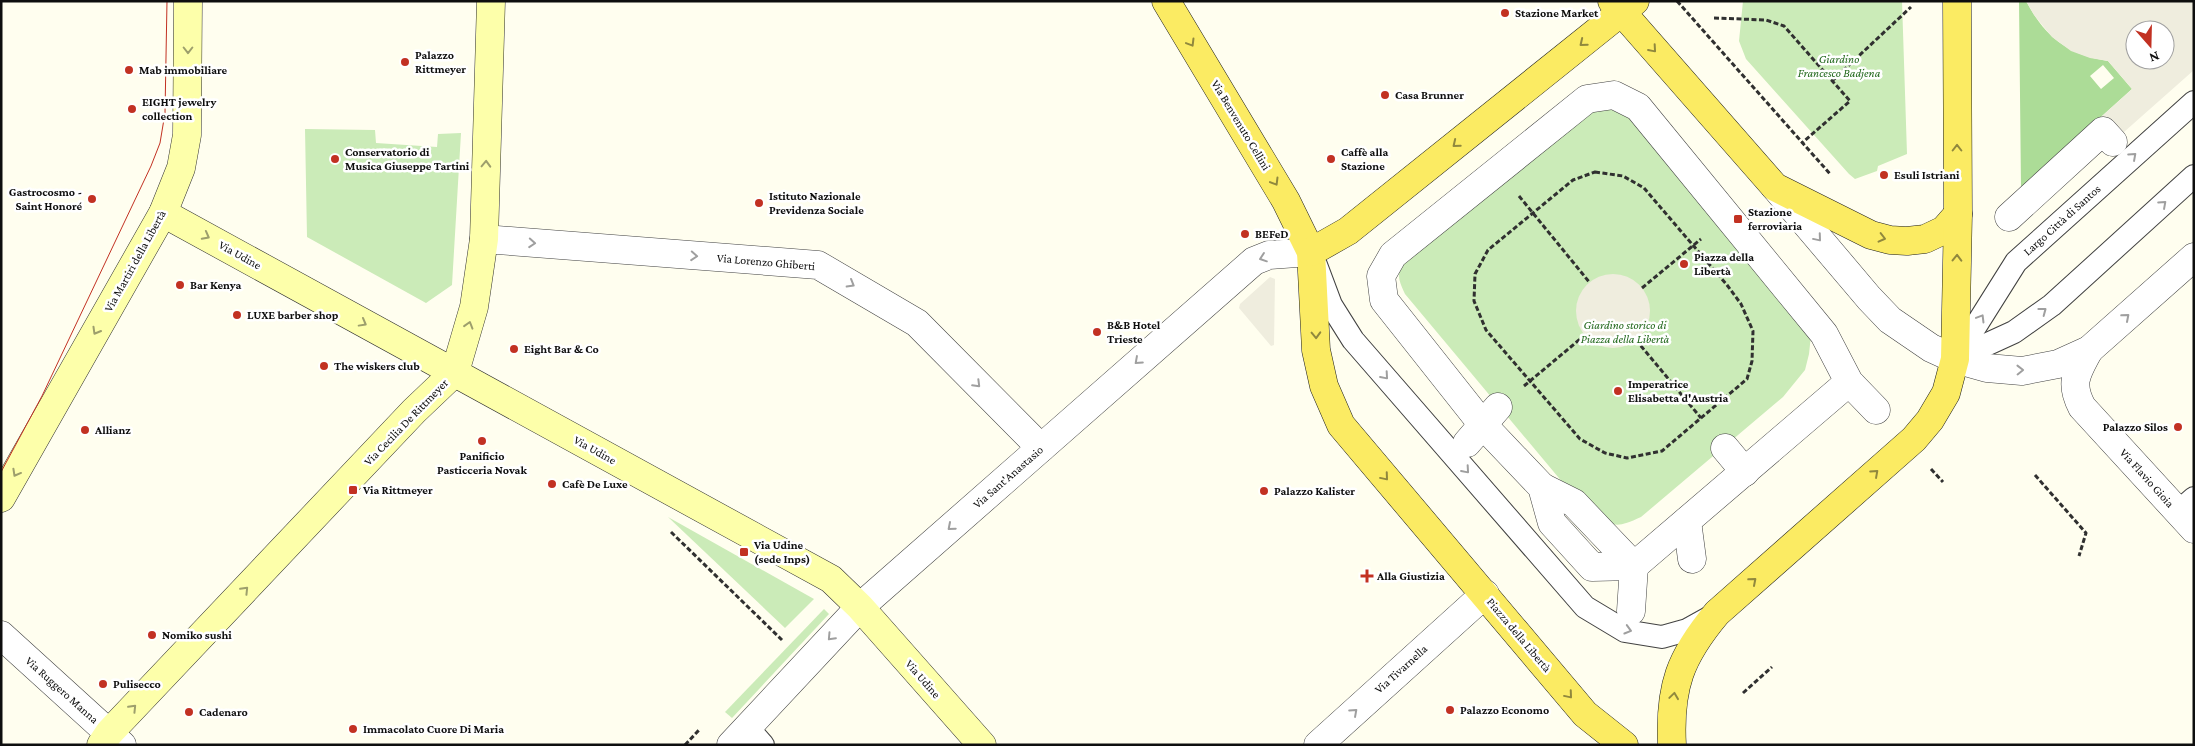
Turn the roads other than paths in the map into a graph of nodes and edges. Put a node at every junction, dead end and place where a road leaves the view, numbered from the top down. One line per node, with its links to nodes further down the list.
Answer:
1 (188, 1): 10 (main road, Via Martiri della Libertà, one-way to 10)
2 (492, 1): 13 (main road, Via Cecilia De Rittmeyer, one-way to 2)
3 (1166, 1): 14 (main road, Via Benvenuto Cellini, one-way to 14)
4 (1957, 1): 11 (main road, one-way to 4)
5 (1623, 5): 9 (main road, one-way to 9); 14 (main road, one-way to 14)
6 (2194, 102): 17 (lane, Largo Città di Santos, one-way to 6)
7 (2113, 142): 12 (street)
8 (2194, 176): 17 (lane, one-way to 8)
9 (1775, 187): 11 (main road, one-way to 11); 17 (street, one-way to 17)
10 (163, 212): 18 (main road, Via Udine, one-way to 18); 25 (main road, Via Martiri della Libertà, one-way to 25)
11 (1958, 214): 17 (main road, one-way to 11)
12 (2009, 217)
13 (484, 239): 18 (main road, Via Cecilia De Rittmeyer, one-way to 13); 21 (street, Via Lorenzo Ghiberti, one-way to 21)
14 (1311, 252): 21 (street, Via Sant'Anastasio, one-way to 21); 31 (main road, Piazza della Libertà, one-way to 31); 34 (lane, one-way to 34)
15 (2194, 257): 16 (street, one-way to 15)
16 (2089, 350): 17 (street, one-way to 16); 27 (street, Via Flavio Gioia)
17 (1955, 359): 34 (main road, one-way to 17)
18 (455, 372): 32 (main road, Via Udine); 37 (main road, Via Cecilia De Rittmeyer, one-way to 18)
19 (1849, 382): 20 (street); 23 (street); 24 (street)
20 (1876, 410)
21 (1041, 448): 32 (street, Via Sant'Anastasio, one-way to 32)
22 (1725, 448): 23 (street)
23 (1745, 472): 28 (street)
24 (1542, 487): 26 (street); 30 (street)
25 (1, 498)
26 (1564, 511)
27 (2188, 513)
28 (1687, 521): 29 (street); 30 (street)
29 (1692, 559)
30 (1634, 566): 33 (street)
31 (1485, 594): 39 (street, Via Tivarnella, one-way to 31); 40 (main road, Piazza della Libertà, one-way to 40)
32 (860, 607): 36 (street, Via Sant'Anastasio, one-way to 36); 38 (main road, Via Udine)
33 (1631, 612)
34 (1717, 613): 41 (main road, one-way to 34)
35 (1, 635): 37 (street, Via Ruggero Manna)
36 (747, 739)
37 (111, 741)
38 (982, 745)
39 (1318, 745)
40 (1624, 745)
41 (1672, 745)

